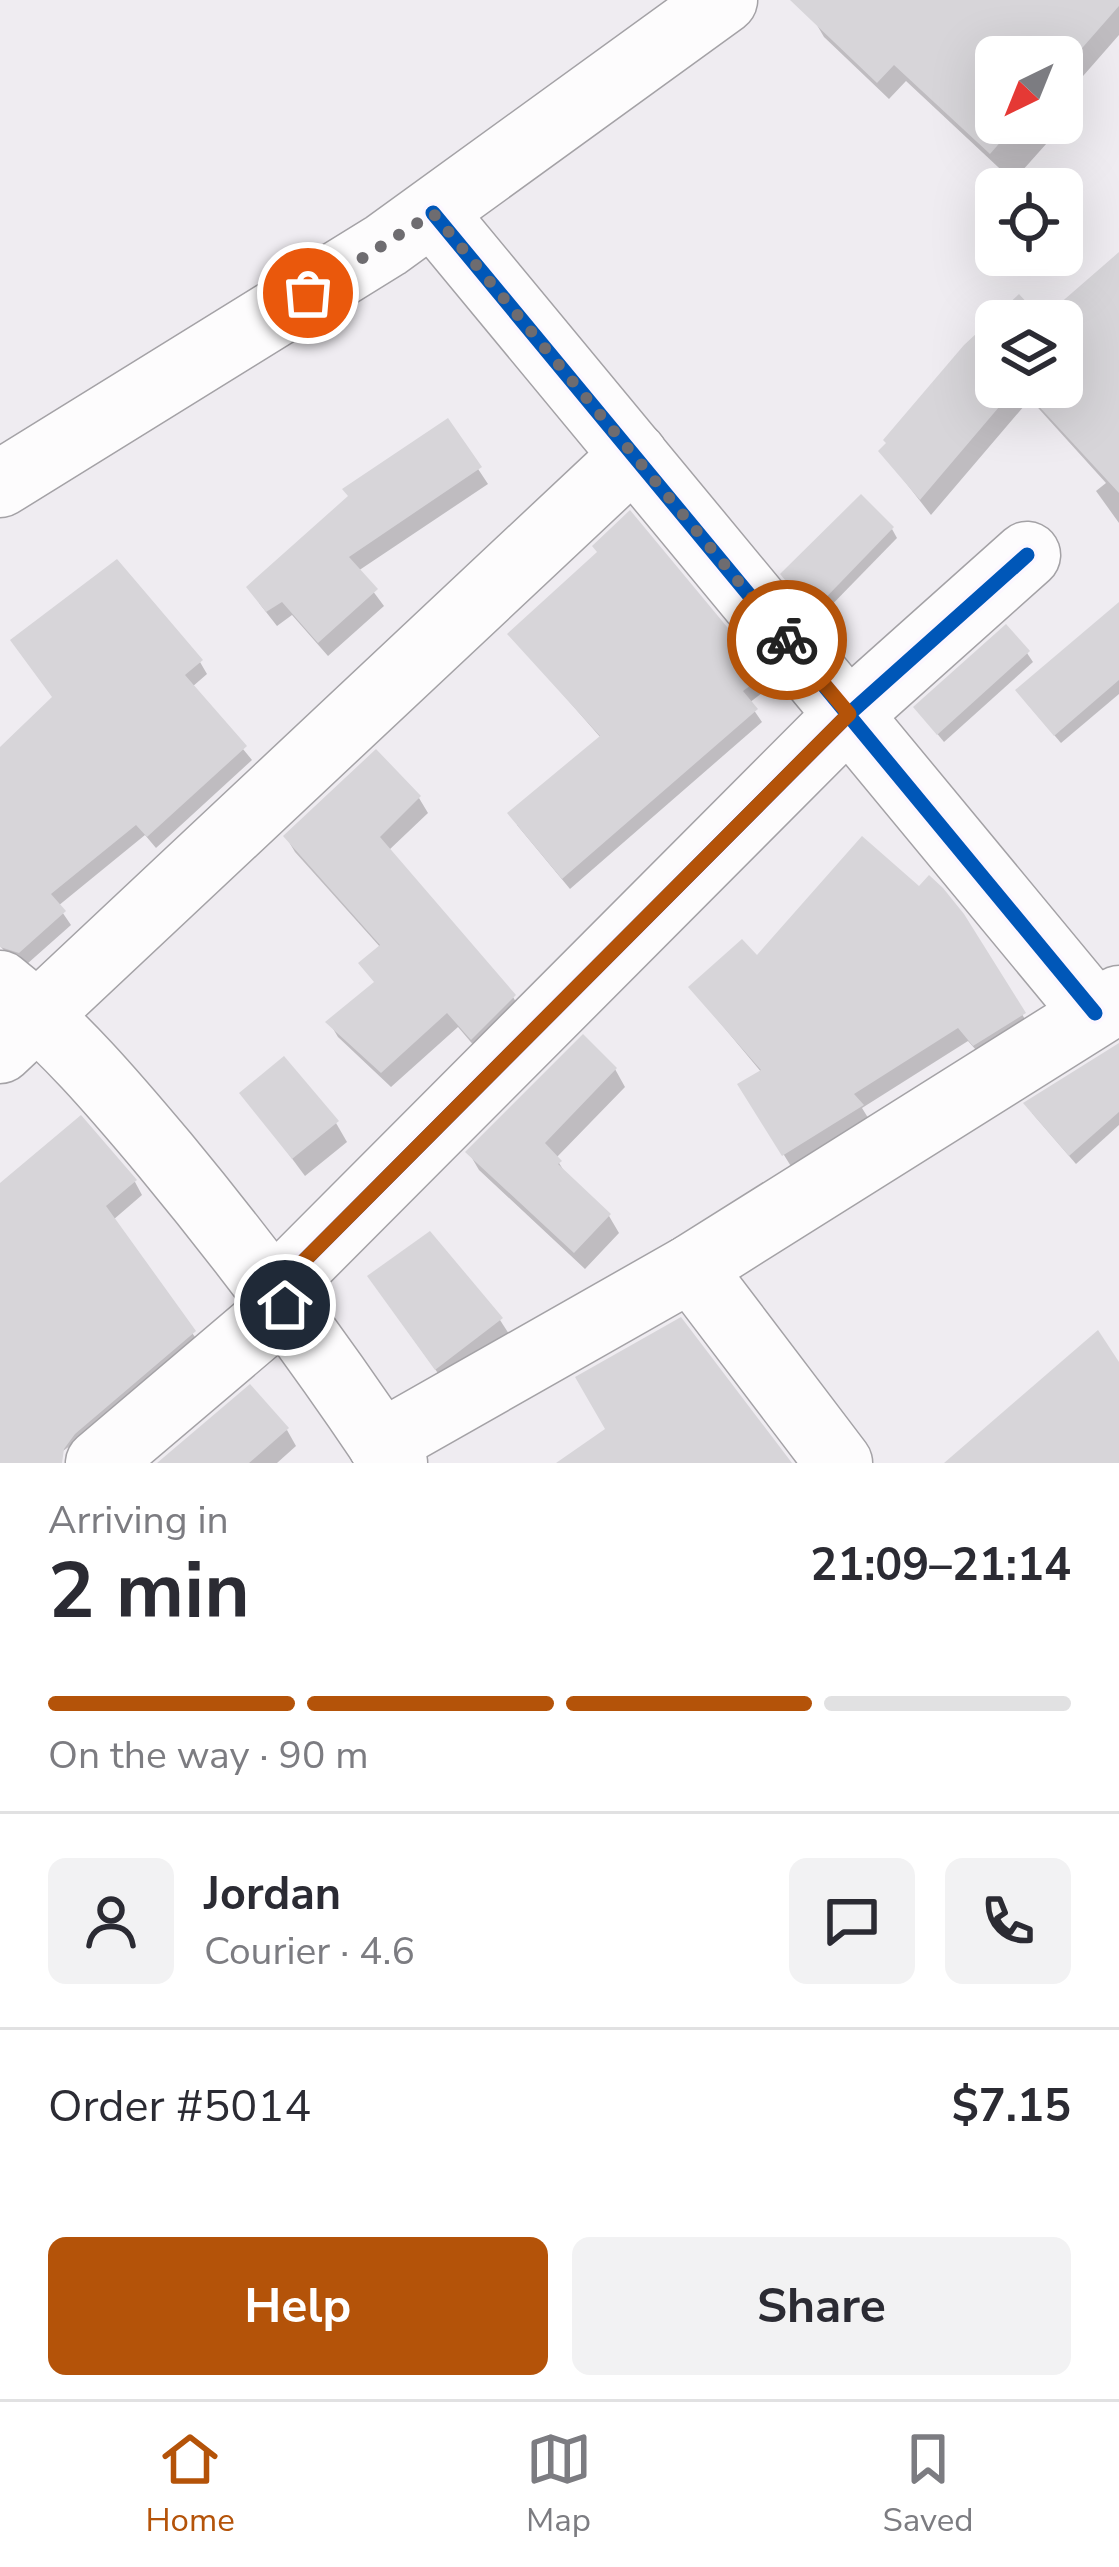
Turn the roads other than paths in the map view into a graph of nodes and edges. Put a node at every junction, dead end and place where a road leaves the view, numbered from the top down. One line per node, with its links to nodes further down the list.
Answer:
1 (724, 0): 2 (street)
2 (433, 213): 3 (street); 4 (street)
3 (634, 455): 6 (street); 8 (street)
4 (0, 484)
5 (1028, 555): 6 (street)
6 (849, 714): 7 (street); 10 (street)
7 (1107, 1006): 9 (street)
8 (13, 1016): 10 (street)
9 (691, 1268): 11 (street); 13 (street)
10 (280, 1298): 11 (street); 12 (street)
11 (388, 1454)
12 (99, 1463)
13 (839, 1463)

